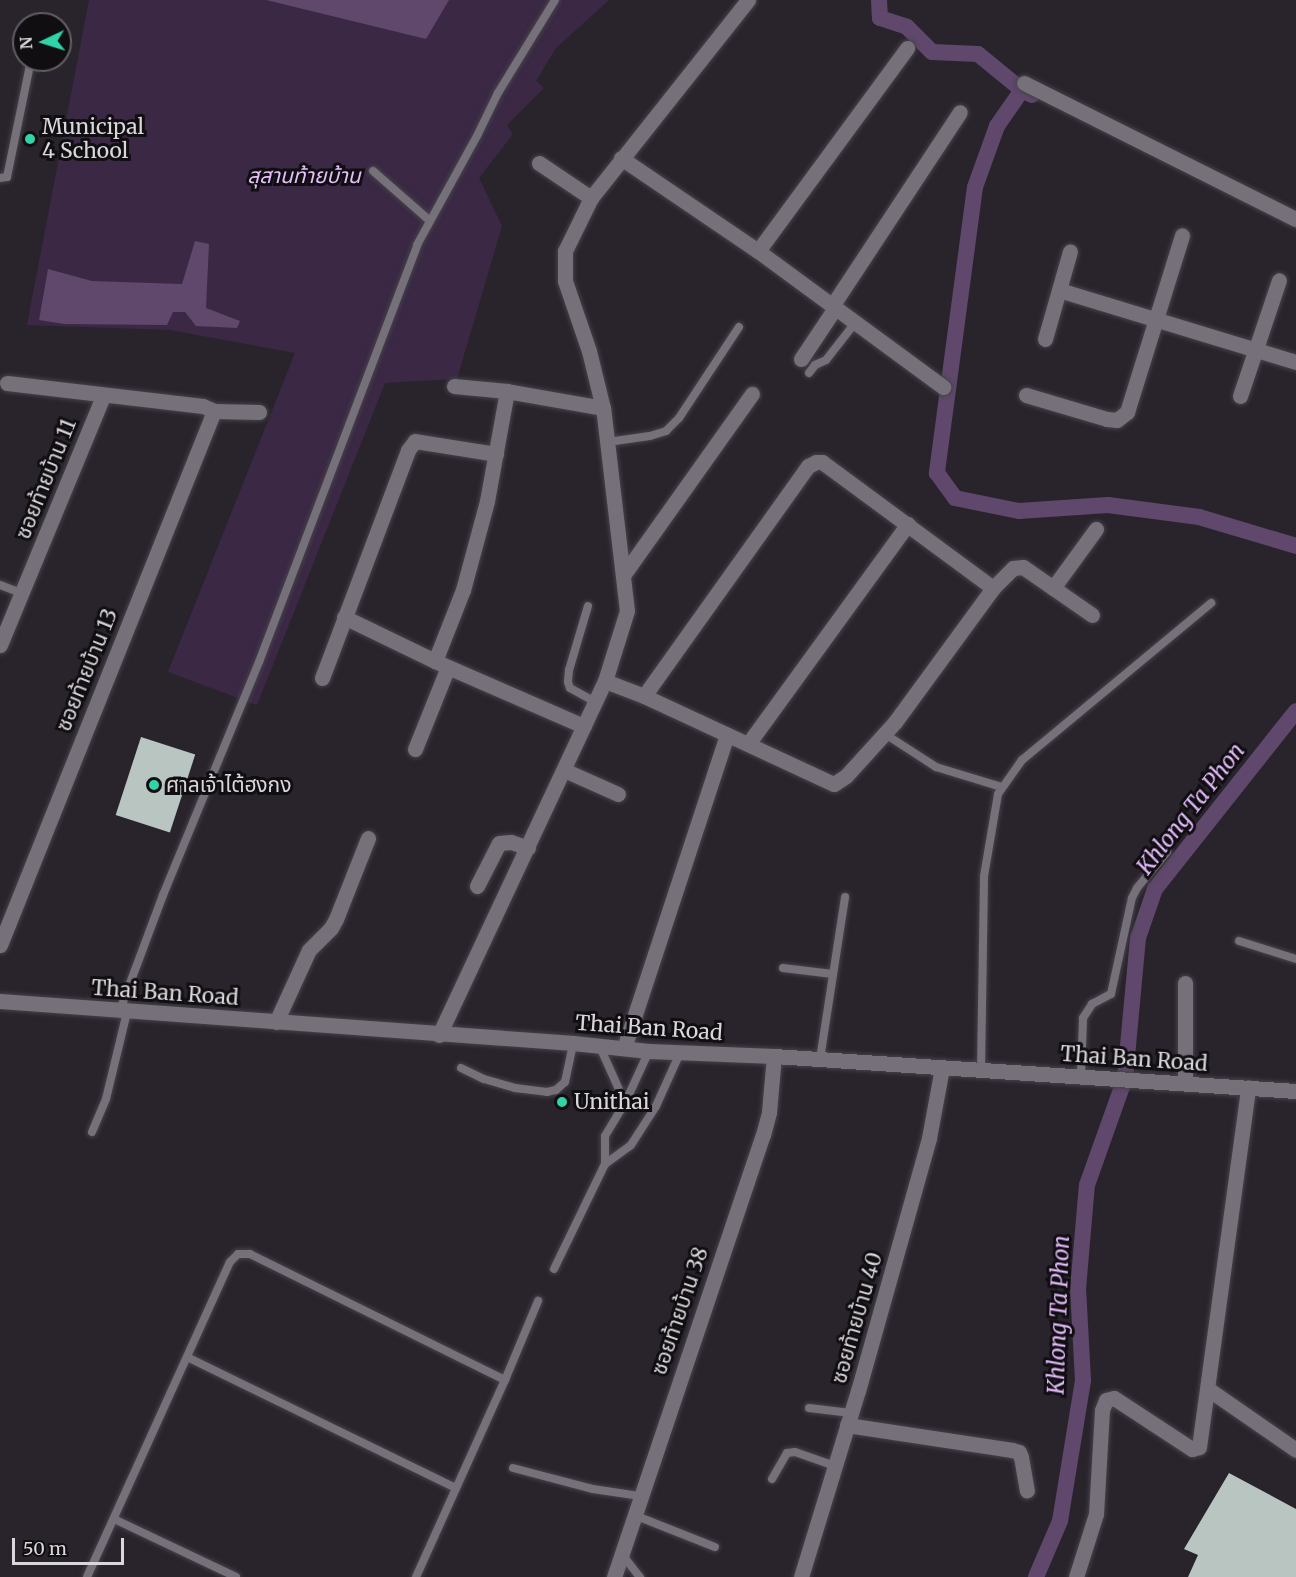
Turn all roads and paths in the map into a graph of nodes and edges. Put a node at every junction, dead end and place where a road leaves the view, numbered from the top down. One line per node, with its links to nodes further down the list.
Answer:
1 (555, 0): 13 (lane)
2 (748, 0): 7 (street)
3 (908, 48): 15 (street)
4 (29, 72): 10 (lane)
5 (1024, 83): 12 (street)
6 (960, 111): 19 (street)
7 (621, 158): 11 (street); 15 (street)
8 (539, 163): 11 (street)
9 (373, 171): 13 (lane)
10 (0, 178)
11 (591, 198): 35 (street)
12 (1296, 219)
13 (429, 220): 77 (lane)
14 (1182, 235): 20 (street)
15 (758, 251): 19 (street)
16 (1070, 251): 18 (street)
17 (1279, 279): 24 (street)
18 (1059, 290): 20 (street); 23 (street)
19 (834, 307): 21 (street); 26 (street)
20 (1155, 319): 24 (street); 32 (street)
21 (855, 323): 26 (lane); 29 (street)
22 (739, 327): 38 (lane)
23 (1045, 339)
24 (1256, 350): 25 (street); 34 (street)
25 (1296, 362)
26 (805, 366)
27 (8, 383): 33 (street)
28 (454, 386): 30 (street)
29 (943, 387)
30 (507, 391): 35 (street); 39 (street)
31 (752, 394): 42 (street)
32 (1026, 395)
33 (103, 396): 36 (street); 46 (street, ซอยท้ายบ้าน 11)
34 (1240, 396)
35 (603, 408): 38 (street)
36 (214, 411): 37 (street); 71 (street, ซอยท้ายบ้าน 13)
37 (259, 411)
38 (608, 442): 42 (street)
39 (496, 454): 50 (street); 52 (street)
40 (908, 524): 44 (street); 55 (street); 60 (street)
41 (1096, 529): 45 (street)
42 (624, 574): 54 (street)
43 (0, 585): 46 (lane)
44 (993, 588): 45 (street); 59 (street)
45 (1053, 588): 49 (street)
46 (21, 594): 51 (street, ซอยท้ายบ้าน 11)
47 (1210, 603): 63 (lane)
48 (588, 606): 56 (lane)
49 (1092, 615)
50 (344, 617): 52 (street); 53 (street)
51 (2, 637)
52 (442, 664): 57 (street); 61 (street)
53 (322, 678)
54 (605, 681): 55 (street); 56 (street)
55 (644, 696): 58 (street)
56 (595, 702): 57 (street)
57 (584, 726): 62 (street)
58 (727, 734): 60 (street); 82 (street)
59 (885, 734): 60 (street); 63 (lane)
60 (748, 744)
61 (415, 749)
62 (564, 770): 64 (street); 66 (street)
63 (1002, 787): 89 (lane)
64 (618, 794)
65 (368, 838): 78 (street)
66 (528, 848): 68 (street); 79 (street)
67 (1167, 852): 90 (lane)
68 (477, 886)
69 (845, 897): 74 (lane)
70 (1239, 941): 72 (lane)
71 (0, 945)
72 (1296, 959)
73 (783, 968): 74 (lane)
74 (833, 974): 86 (lane)
75 (1185, 983): 91 (street)
76 (0, 1001): 77 (street, Thai Ban Road)
77 (123, 1012): 78 (street, Thai Ban Road); 95 (lane)
78 (276, 1022): 79 (street, Thai Ban Road)
79 (439, 1035): 80 (street, Thai Ban Road)
80 (573, 1043): 81 (street, Thai Ban Road); 87 (lane)
81 (600, 1046): 82 (street, Thai Ban Road); 94 (lane)
82 (624, 1048): 83 (street, Thai Ban Road)
83 (649, 1051): 84 (street, Thai Ban Road); 94 (lane)
84 (680, 1053): 85 (street, Thai Ban Road); 96 (lane)
85 (774, 1056): 86 (street, Thai Ban Road); 110 (street, ซอยท้ายบ้าน 38)
86 (820, 1059): 88 (street, Thai Ban Road)
87 (461, 1068)
88 (942, 1068): 89 (street, Thai Ban Road); 103 (street, ซอยท้ายบ้าน 40)
89 (981, 1070): 90 (street, Thai Ban Road)
90 (1081, 1076): 91 (street, Thai Ban Road)
91 (1185, 1083): 92 (street, Thai Ban Road)
92 (1248, 1087): 93 (street, Thai Ban Road); 101 (street)
93 (1296, 1091)
94 (625, 1103): 96 (lane)
95 (92, 1132)
96 (605, 1164): 97 (lane)
97 (554, 1269)
98 (537, 1301): 100 (lane)
99 (189, 1358): 100 (lane); 108 (lane); 112 (lane)
100 (506, 1380): 108 (lane)
101 (1208, 1389): 104 (street); 121 (street)
102 (809, 1408): 103 (lane)
103 (849, 1419): 105 (street, ซอยท้ายบ้าน 40); 109 (street)
104 (1296, 1450)
105 (835, 1466): 107 (lane); 120 (street, ซอยท้ายบ้าน 40)
106 (513, 1468): 110 (lane)
107 (772, 1479)
108 (456, 1488): 117 (lane)
109 (1027, 1490)
110 (640, 1496): 111 (street, ซอยท้ายบ้าน 38)
111 (634, 1515): 113 (lane); 114 (street, ซอยท้ายบ้าน 38)
112 (114, 1519): 115 (lane); 116 (lane)
113 (715, 1547)
114 (621, 1553): 118 (street, ซอยท้ายบ้าน 38); 119 (lane)
115 (87, 1577)
116 (236, 1577)
117 (416, 1577)
118 (614, 1577)
119 (640, 1577)
120 (801, 1577)
121 (1076, 1577)

